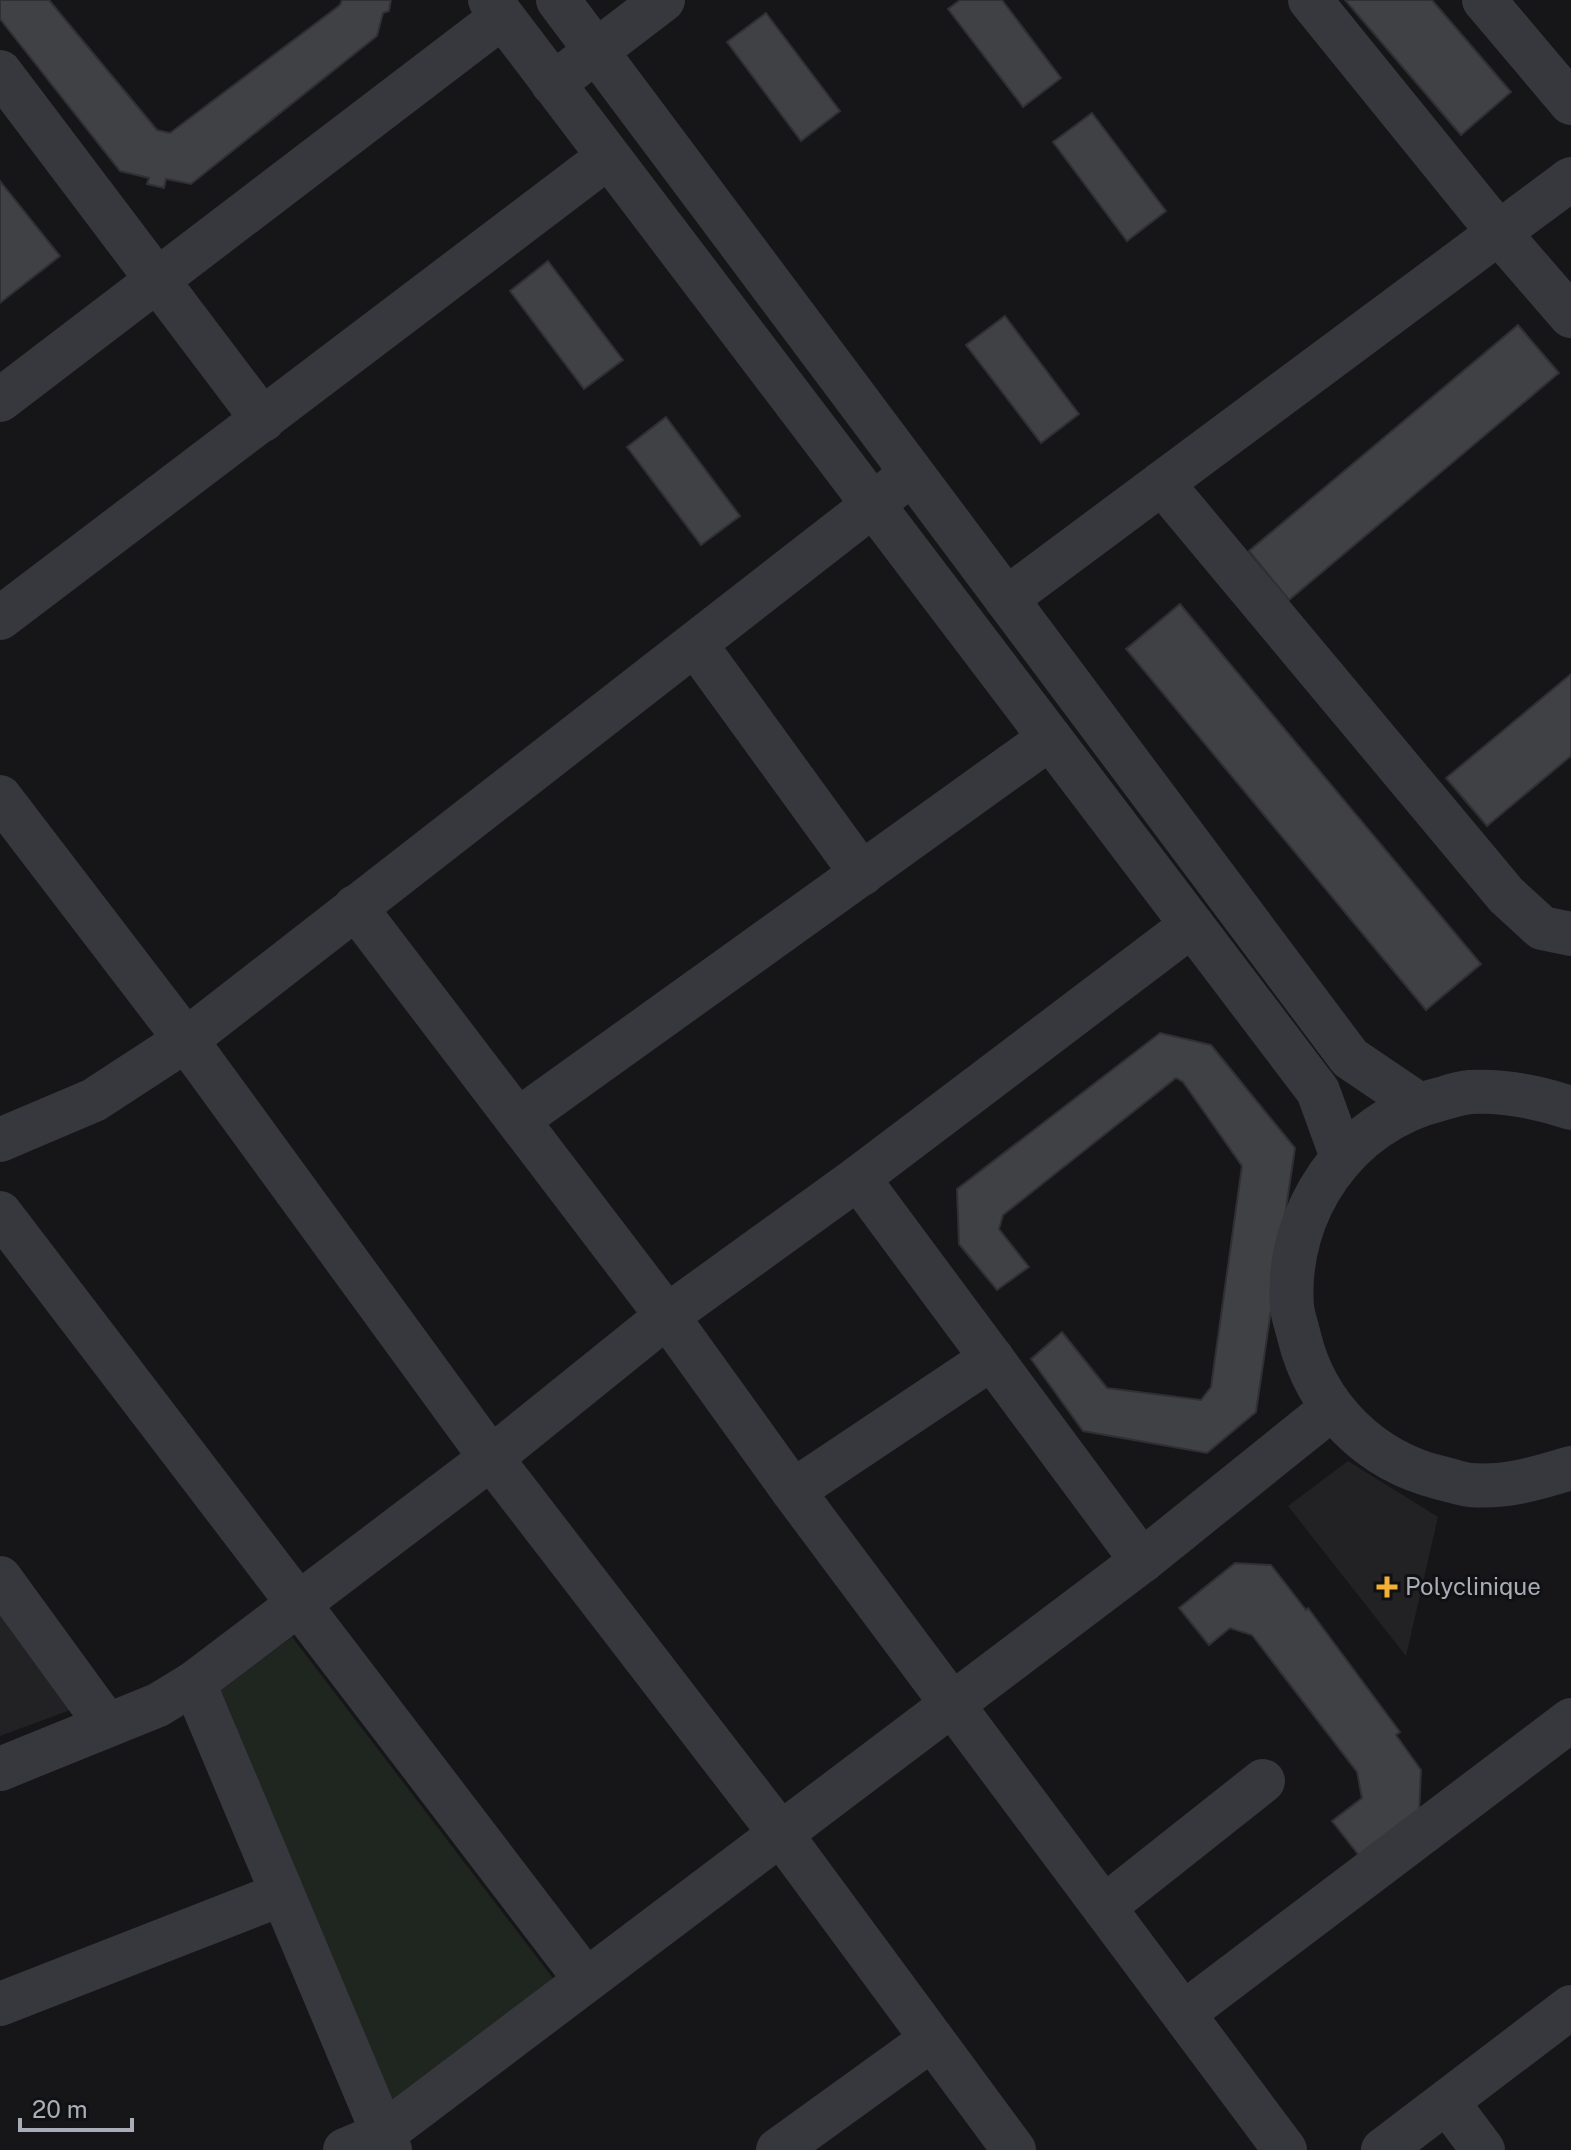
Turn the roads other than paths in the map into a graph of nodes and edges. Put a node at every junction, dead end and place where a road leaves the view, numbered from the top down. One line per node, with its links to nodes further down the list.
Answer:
1 (558, 0): 6 (street)
2 (663, 0): 6 (street)
3 (1310, 0): 12 (street)
4 (1484, 0): 9 (street)
5 (496, 8): 8 (street); 13 (street)
6 (596, 51): 8 (street); 17 (street)
7 (0, 72): 13 (street)
8 (553, 84): 10 (street)
9 (1571, 103)
10 (608, 157): 16 (street); 19 (street)
11 (1571, 179): 12 (street)
12 (1499, 233): 14 (street); 18 (street)
13 (157, 280): 15 (street); 16 (street)
14 (1571, 316)
15 (0, 400)
16 (263, 420): 21 (street)
17 (911, 473): 19 (street); 20 (street)
18 (1162, 483): 20 (street); 28 (street)
19 (873, 505): 22 (street); 23 (street)
20 (1006, 599): 30 (street)
21 (0, 618)
22 (695, 644): 25 (street); 26 (street)
23 (1050, 738): 25 (street); 27 (street)
24 (0, 797): 29 (street)
25 (862, 874): 32 (street)
26 (355, 907): 29 (street); 32 (street)
27 (1192, 925): 34 (street); 35 (street)
28 (1571, 934)
29 (186, 1040): 33 (street); 40 (street)
30 (1418, 1104): 31 (street); 34 (street)
31 (1571, 1108)
32 (518, 1120): 37 (street)
33 (0, 1140)
34 (1342, 1157): 39 (street)
35 (858, 1178): 37 (street); 38 (street)
36 (0, 1213): 45 (street)
37 (667, 1316): 40 (street); 42 (street)
38 (992, 1358): 42 (street); 43 (street)
39 (1331, 1409): 41 (street); 43 (street)
40 (491, 1458): 45 (street); 52 (street)
41 (1571, 1468)
42 (793, 1491): 47 (street)
43 (1142, 1561): 47 (street)
44 (0, 1578): 49 (street)
45 (298, 1604): 46 (street); 55 (street)
46 (194, 1683): 49 (street); 53 (street)
47 (952, 1703): 52 (street); 54 (street)
48 (1571, 1720): 58 (street)
49 (107, 1725): 50 (street)
50 (0, 1769)
51 (1263, 1781): 54 (street)
52 (780, 1833): 55 (street); 59 (street)
53 (282, 1894): 56 (street); 61 (street)
54 (1104, 1907): 58 (street)
55 (586, 1980): 61 (street)
56 (0, 2004)
57 (1571, 2007): 60 (street)
58 (1184, 2013): 64 (street)
59 (932, 2039): 62 (street); 63 (street)
60 (1447, 2102): 65 (street); 66 (street)
61 (373, 2145)
62 (778, 2150)
63 (1014, 2150)
64 (1285, 2150)
65 (1383, 2150)
66 (1483, 2150)

